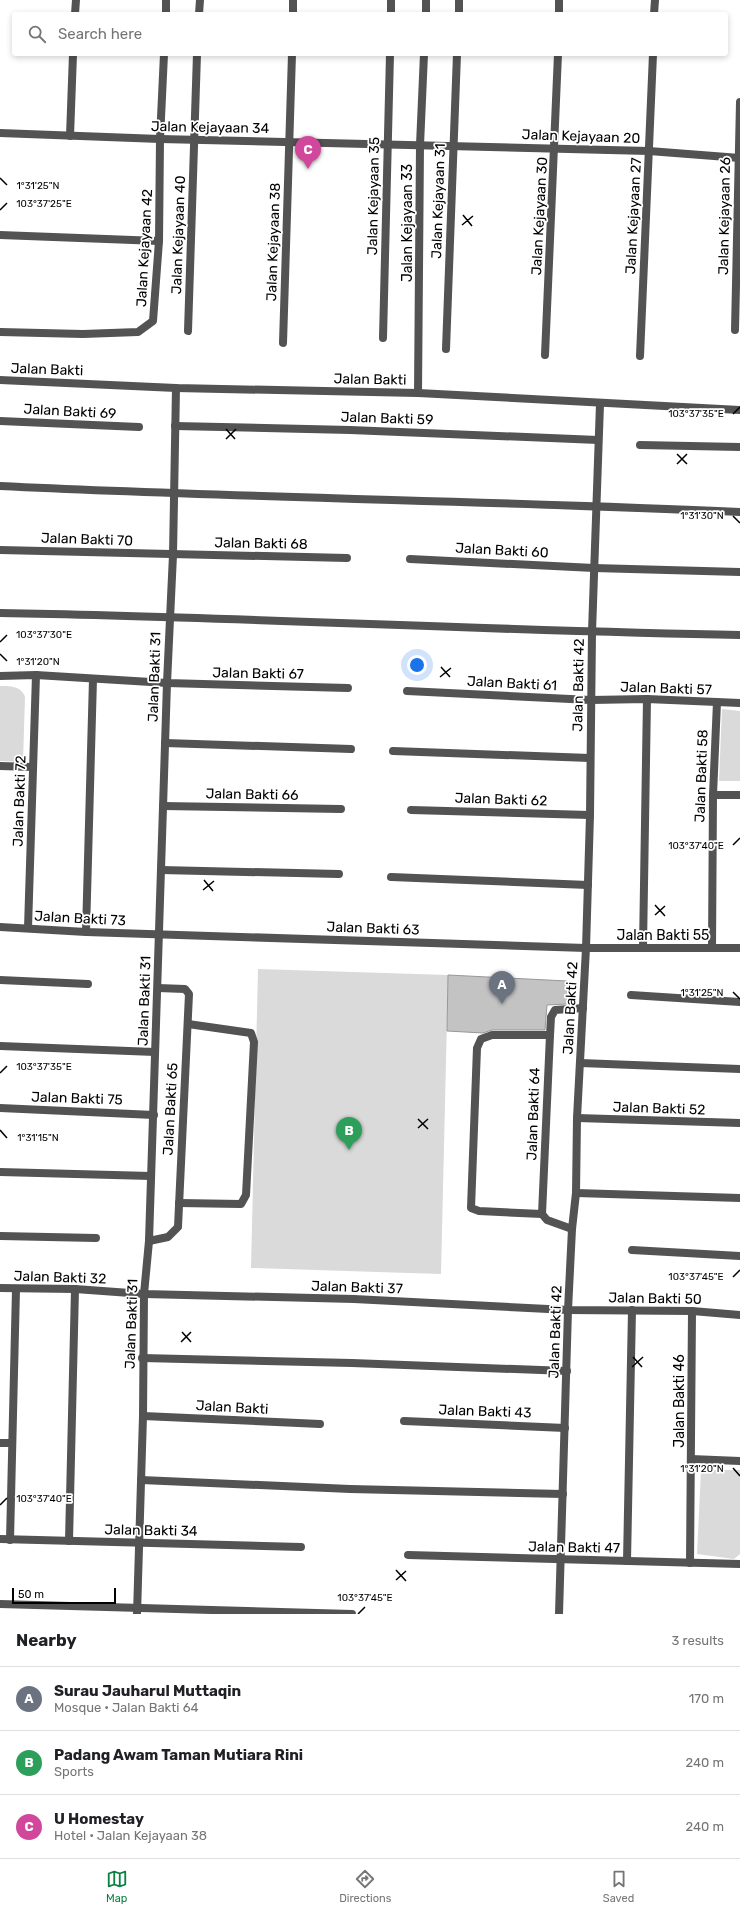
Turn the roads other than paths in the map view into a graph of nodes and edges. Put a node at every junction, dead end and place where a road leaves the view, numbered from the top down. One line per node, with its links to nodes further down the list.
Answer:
1 (76, 0): 10 (street)
2 (166, 0): 11 (street)
3 (200, 0): 12 (street)
4 (293, 0): 13 (street)
5 (391, 0): 14 (street)
6 (426, 0): 15 (street)
7 (459, 0): 16 (street)
8 (559, 0): 17 (street)
9 (655, 0): 18 (street)
10 (75, 12)
11 (166, 12)
12 (199, 12)
13 (293, 12)
14 (390, 12)
15 (426, 12)
16 (459, 12)
17 (559, 12)
18 (654, 12)
19 (73, 56): 30 (street)
20 (164, 56): 31 (street, Jalan Kejayaan 42)
21 (197, 56): 32 (street, Jalan Kejayaan 40)
22 (292, 56): 33 (street, Jalan Kejayaan 38)
23 (390, 56): 34 (street, Jalan Kejayaan 35)
24 (424, 56): 35 (street, Jalan Kejayaan 33)
25 (457, 56): 36 (street, Jalan Kejayaan 31)
26 (558, 56): 37 (street, Jalan Kejayaan 30)
27 (653, 56): 38 (street, Jalan Kejayaan 27)
28 (740, 102): 39 (street, Jalan Kejayaan 26)
29 (0, 133): 30 (street, Jalan Kejayaan 34)
30 (70, 136): 31 (street, Jalan Kejayaan 34)
31 (160, 140): 32 (street, Jalan Kejayaan 34); 41 (street, Jalan Kejayaan 42)
32 (193, 140): 33 (street, Jalan Kejayaan 34); 43 (street, Jalan Kejayaan 40)
33 (290, 142): 34 (street, Jalan Kejayaan 34); 46 (street, Jalan Kejayaan 38)
34 (388, 144): 35 (street, Jalan Kejayaan 34); 45 (street, Jalan Kejayaan 35)
35 (420, 145): 36 (street, Jalan Kejayaan 20); 52 (street, Jalan Kejayaan 33)
36 (454, 146): 37 (street, Jalan Kejayaan 20); 47 (street, Jalan Kejayaan 31)
37 (555, 149): 38 (street, Jalan Kejayaan 20); 48 (street, Jalan Kejayaan 30)
38 (649, 151): 39 (street, Jalan Kejayaan 20); 49 (street, Jalan Kejayaan 27)
39 (739, 158): 42 (street, Jalan Kejayaan 26)
40 (0, 235): 41 (street)
41 (159, 241): 44 (street, Jalan Kejayaan 42)
42 (735, 330)
43 (188, 331)
44 (0, 332)
45 (383, 338)
46 (283, 343)
47 (446, 349)
48 (545, 356)
49 (640, 356)
50 (0, 380): 51 (street, Jalan Bakti)
51 (176, 388): 52 (street, Jalan Bakti); 56 (street, Jalan Bakti 31)
52 (418, 393): 53 (street, Jalan Bakti)
53 (600, 404): 54 (street, Jalan Bakti); 58 (street, Jalan Bakti 42)
54 (740, 410)
55 (0, 421): 57 (street, Jalan Bakti 69)
56 (175, 426): 58 (street, Jalan Bakti 59); 62 (street, Jalan Bakti 31)
57 (139, 427)
58 (598, 440): 63 (street, Jalan Bakti 42)
59 (640, 445): 60 (street)
60 (740, 447)
61 (0, 486): 62 (street)
62 (174, 495): 63 (street); 66 (street, Jalan Bakti 31)
63 (597, 506): 64 (street); 69 (street, Jalan Bakti 42)
64 (740, 512)
65 (0, 550): 66 (street, Jalan Bakti 70)
66 (173, 555): 67 (street, Jalan Bakti 68); 72 (street, Jalan Bakti 31)
67 (347, 558)
68 (410, 559): 69 (street, Jalan Bakti 60)
69 (594, 568): 70 (street); 73 (street, Jalan Bakti 42)
70 (740, 572)
71 (0, 613): 72 (street)
72 (170, 616): 73 (street); 78 (street, Jalan Bakti 31)
73 (592, 632): 74 (street); 82 (street, Jalan Bakti 42)
74 (740, 635)
75 (36, 675): 76 (street, Jalan Bakti 67); 77 (street, Jalan Bakti 67); 90 (street, Jalan Bakti 72)
76 (0, 676)
77 (93, 679): 78 (street, Jalan Bakti 67); 103 (street)
78 (167, 684): 79 (street, Jalan Bakti 67); 85 (street, Jalan Bakti 31)
79 (348, 688)
80 (407, 692): 82 (street, Jalan Bakti 61)
81 (646, 699): 82 (street, Jalan Bakti 57); 83 (street, Jalan Bakti 57); 105 (street)
82 (591, 700): 88 (street, Jalan Bakti 42)
83 (717, 702): 84 (street, Jalan Bakti 57); 91 (street, Jalan Bakti 58)
84 (740, 703)
85 (165, 743): 86 (street); 93 (street, Jalan Bakti 31)
86 (351, 749)
87 (393, 751): 88 (street)
88 (590, 758): 96 (street, Jalan Bakti 42)
89 (0, 766): 90 (street)
90 (33, 768): 102 (street, Jalan Bakti 72)
91 (713, 795): 92 (street); 107 (street, Jalan Bakti 58)
92 (740, 795)
93 (163, 806): 94 (street, Jalan Bakti 66); 97 (street, Jalan Bakti 31)
94 (341, 809)
95 (411, 810): 96 (street, Jalan Bakti 62)
96 (590, 815): 100 (street, Jalan Bakti 42)
97 (161, 870): 98 (street); 104 (street, Jalan Bakti 31)
98 (339, 874)
99 (391, 877): 100 (street)
100 (588, 885): 106 (street, Jalan Bakti 42)
101 (0, 927): 102 (street, Jalan Bakti 73)
102 (28, 928): 103 (street, Jalan Bakti 73)
103 (86, 932): 104 (street, Jalan Bakti 73)
104 (158, 934): 106 (street, Jalan Bakti 63); 111 (street, Jalan Bakti 31)
105 (643, 947): 106 (street, Jalan Bakti 55); 107 (street, Jalan Bakti 55)
106 (586, 948): 114 (street, Jalan Bakti 42)
107 (712, 948): 108 (street, Jalan Bakti 55)
108 (740, 948)
109 (0, 980): 110 (street)
110 (88, 984)
111 (158, 988): 115 (street, Jalan Bakti 65); 118 (street, Jalan Bakti 31)
112 (631, 995): 113 (street)
113 (740, 1002)
114 (583, 1008): 116 (street, Jalan Bakti 64); 119 (street, Jalan Bakti 42)
115 (188, 1024): 129 (street, Jalan Bakti 65); 129 (street)
116 (550, 1035): 130 (street, Jalan Bakti 64); 130 (street)
117 (0, 1046): 118 (street)
118 (155, 1052): 122 (street, Jalan Bakti 31)
119 (580, 1063): 120 (street); 123 (street, Jalan Bakti 42)
120 (740, 1069)
121 (0, 1108): 122 (street, Jalan Bakti 75)
122 (154, 1115): 126 (street, Jalan Bakti 31)
123 (577, 1118): 124 (street, Jalan Bakti 52); 127 (street, Jalan Bakti 42)
124 (740, 1123)
125 (0, 1172): 126 (street)
126 (151, 1176): 134 (street, Jalan Bakti 31)
127 (576, 1193): 128 (street); 131 (street, Jalan Bakti 42)
128 (740, 1198)
129 (179, 1204): 134 (street, Jalan Bakti 65)
130 (542, 1214): 131 (street)
131 (572, 1229): 141 (street, Jalan Bakti 42)
132 (0, 1236): 133 (street)
133 (96, 1238)
134 (149, 1241): 140 (street, Jalan Bakti 31)
135 (632, 1250): 136 (street)
136 (740, 1256)
137 (0, 1288): 138 (street, Jalan Bakti 32)
138 (16, 1289): 139 (street, Jalan Bakti 32); 152 (street)
139 (74, 1289): 140 (street, Jalan Bakti 32); 159 (street)
140 (144, 1294): 141 (street, Jalan Bakti 37); 145 (street, Jalan Bakti 31)
141 (568, 1310): 142 (street, Jalan Bakti 50); 146 (street, Jalan Bakti 42)
142 (632, 1310): 143 (street, Jalan Bakti 50); 164 (street)
143 (692, 1311): 144 (street, Jalan Bakti 50); 153 (street, Jalan Bakti 46)
144 (740, 1315)
145 (142, 1358): 146 (street); 147 (street, Jalan Bakti 31)
146 (567, 1371): 150 (street, Jalan Bakti 42)
147 (143, 1416): 149 (street, Jalan Bakti); 155 (street, Jalan Bakti 31)
148 (404, 1421): 150 (street, Jalan Bakti 43)
149 (320, 1424)
150 (565, 1428): 156 (street, Jalan Bakti 42)
151 (0, 1443): 152 (street)
152 (12, 1443): 158 (street)
153 (692, 1459): 154 (street); 165 (street, Jalan Bakti 46)
154 (740, 1461)
155 (141, 1480): 156 (street); 160 (street, Jalan Bakti 31)
156 (563, 1494): 163 (street, Jalan Bakti 42)
157 (0, 1539): 158 (street, Jalan Bakti 34)
158 (10, 1540): 159 (street, Jalan Bakti 34)
159 (69, 1541): 160 (street, Jalan Bakti 34)
160 (139, 1542): 161 (street, Jalan Bakti 34); 168 (street, Jalan Bakti 31)
161 (301, 1547)
162 (408, 1555): 163 (street, Jalan Bakti 47)
163 (561, 1560): 164 (street, Jalan Bakti 47); 170 (street, Jalan Bakti 42)
164 (627, 1561): 165 (street, Jalan Bakti 47)
165 (690, 1563): 166 (street, Jalan Bakti 47)
166 (740, 1564)
167 (0, 1604): 168 (street)
168 (137, 1611): 169 (street)
169 (352, 1614)
170 (559, 1614)

